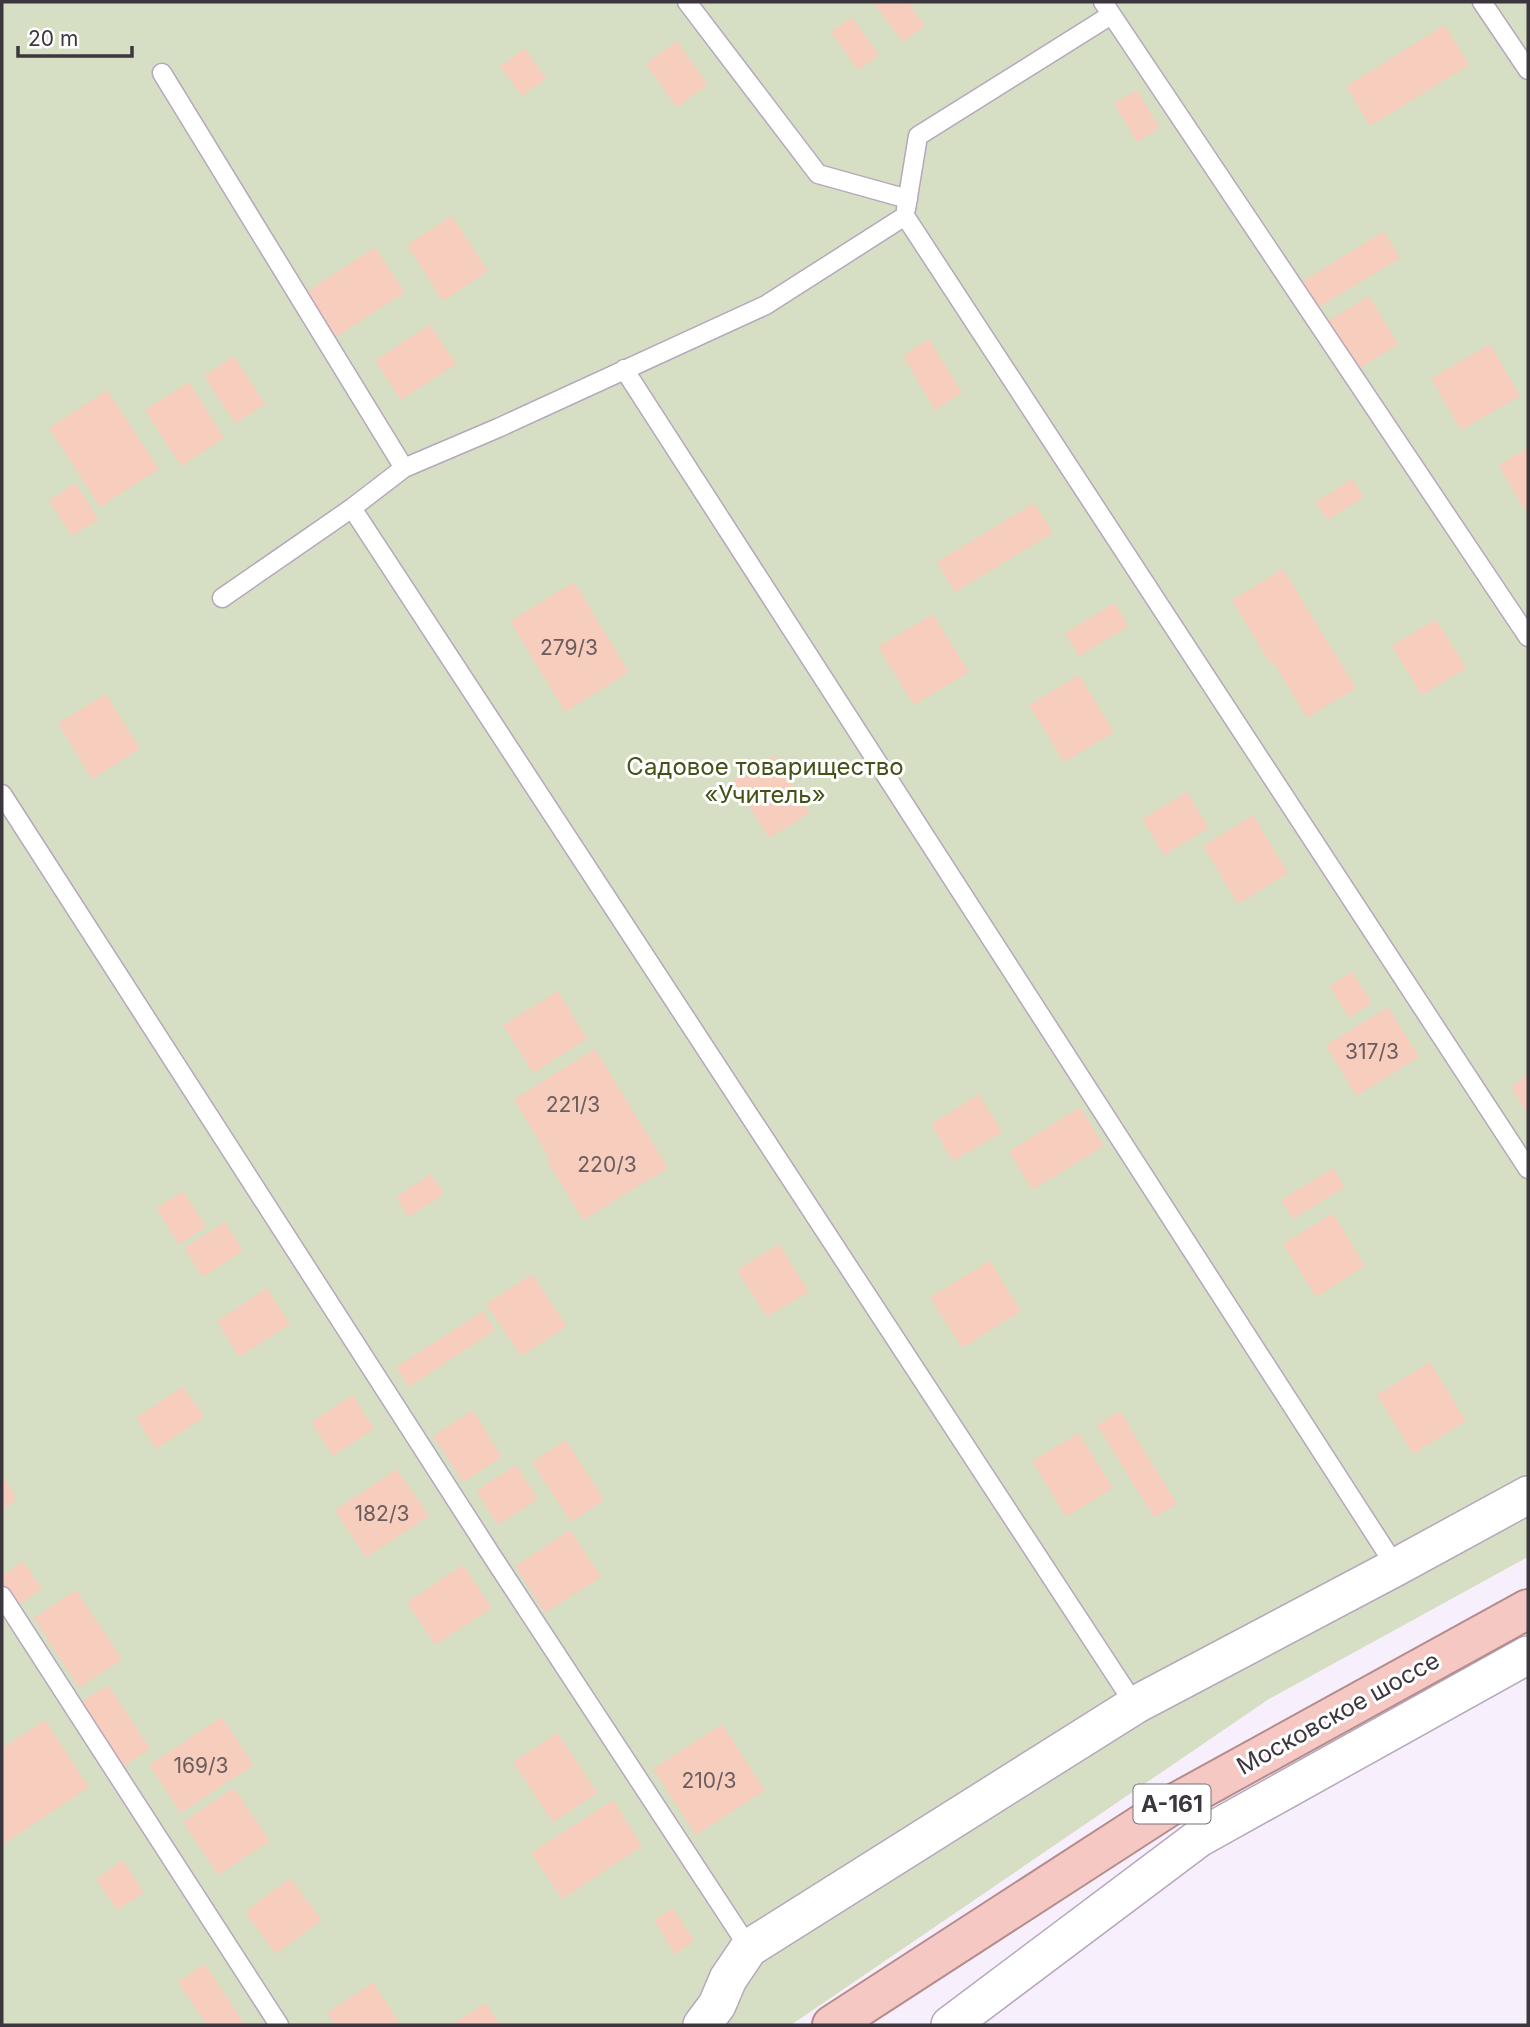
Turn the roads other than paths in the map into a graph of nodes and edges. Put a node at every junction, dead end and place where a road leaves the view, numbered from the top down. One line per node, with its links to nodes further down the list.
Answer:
1 (687, 2): 6 (lane)
2 (1482, 2): 4 (lane)
3 (1107, 8): 6 (lane); 11 (lane)
4 (1528, 70)
5 (162, 73): 8 (lane)
6 (906, 207): 7 (lane); 13 (lane)
7 (624, 369): 8 (lane); 15 (lane)
8 (404, 468): 9 (lane)
9 (352, 508): 10 (lane); 19 (lane)
10 (222, 598)
11 (1528, 637)
12 (2, 794): 20 (lane)
13 (1528, 1170)
14 (1528, 1495): 15 (street)
15 (1396, 1567): 19 (street)
16 (2, 1596): 21 (lane)
17 (1528, 1609): 23 (highway, Московское шоссе / А-161)
18 (1528, 1655): 24 (street)
19 (1135, 1705): 20 (street)
20 (749, 1948): 22 (street)
21 (279, 2025)
22 (702, 2025)
23 (832, 2025)
24 (950, 2025)

